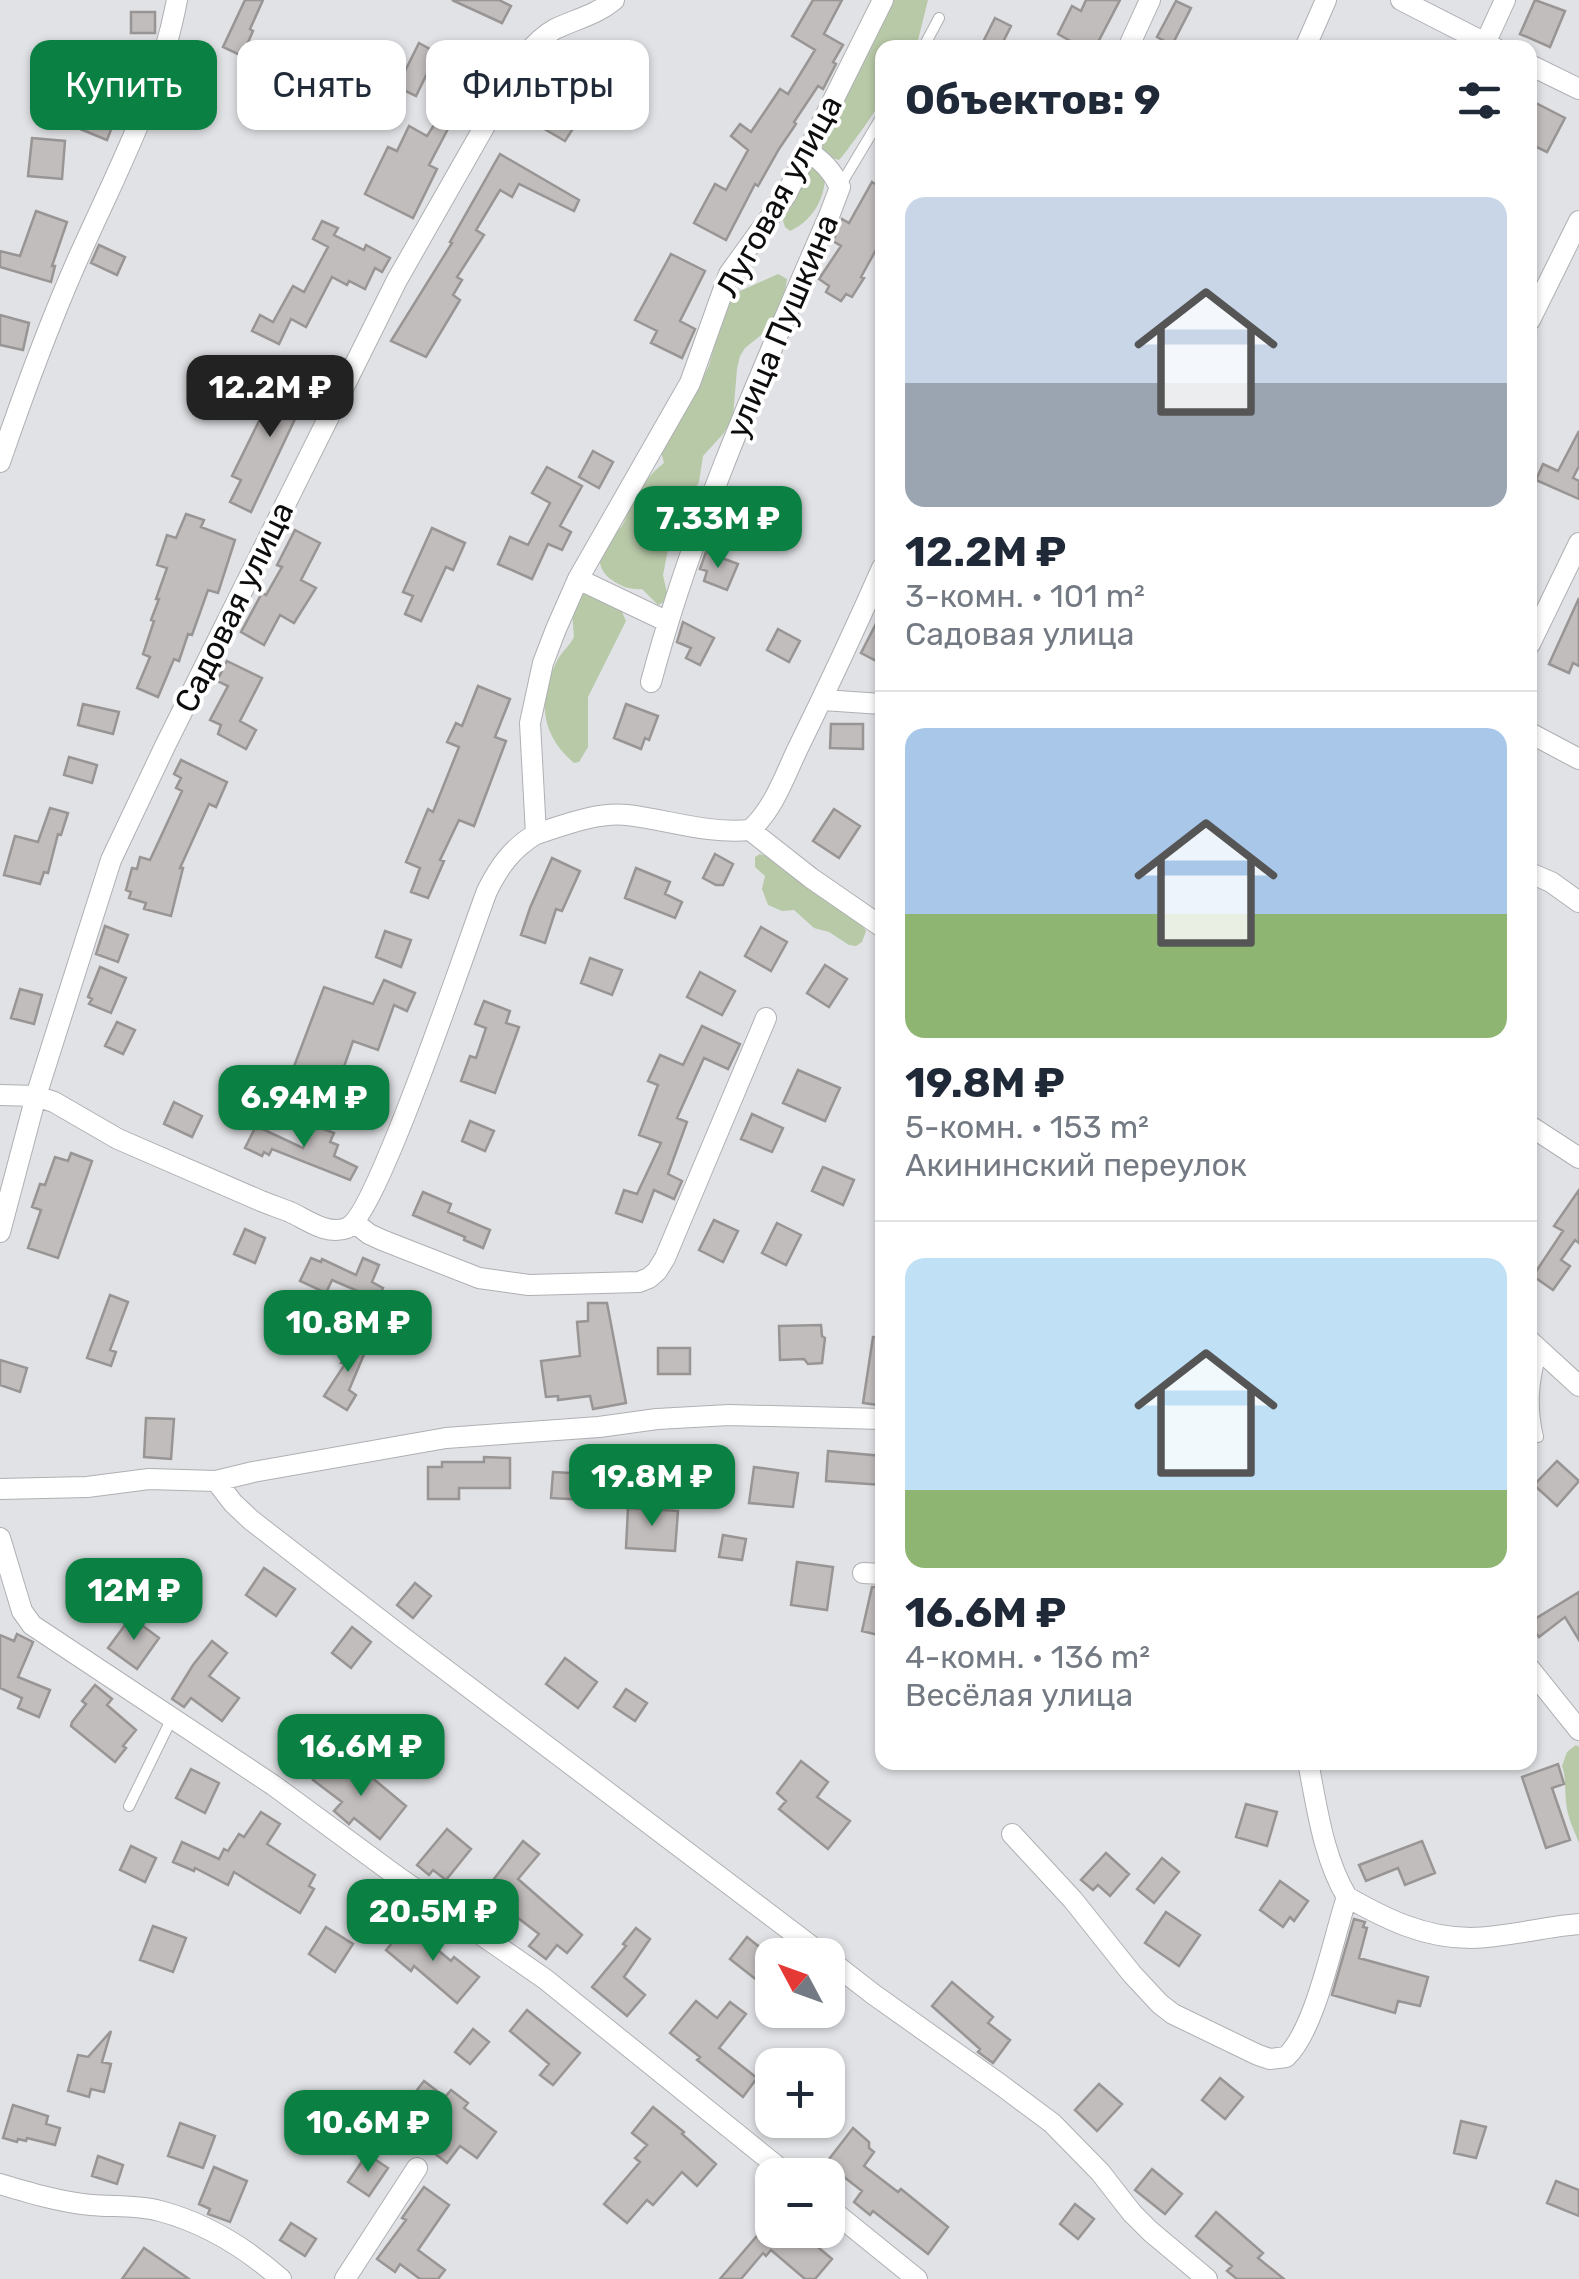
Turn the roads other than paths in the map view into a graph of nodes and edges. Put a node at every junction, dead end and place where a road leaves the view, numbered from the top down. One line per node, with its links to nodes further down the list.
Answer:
1 (177, 0): 21 (street)
2 (614, 0): 39 (street, Садовая улица)
3 (882, 0): 17 (street, Луговая улица)
4 (1150, 0): 10 (street)
5 (1326, 0): 11 (street)
6 (1401, 0): 12 (street)
7 (1505, 0): 13 (street)
8 (939, 18): 9 (lane)
9 (927, 40)
10 (1132, 40)
11 (1308, 40)
12 (1477, 40)
13 (1490, 40)
14 (1537, 68): 15 (street)
15 (1579, 89)
16 (875, 128): 18 (lane)
17 (808, 152): 18 (street, улица Пушкина); 23 (street, Луговая улица)
18 (840, 187): 25 (street, улица Пушкина)
19 (1579, 221): 20 (street)
20 (1537, 306)
21 (0, 462)
22 (1579, 543): 26 (street)
23 (578, 579): 25 (street); 33 (street, Луговая улица)
24 (875, 584): 28 (street)
25 (668, 622): 27 (street, улица Пушкина)
26 (1537, 630)
27 (651, 682)
28 (823, 700): 29 (street); 32 (street)
29 (875, 704)
30 (1537, 737): 31 (street)
31 (1579, 759)
32 (750, 830): 33 (street); 36 (street)
33 (536, 834): 42 (street)
34 (1537, 876): 35 (street)
35 (1579, 902)
36 (875, 922)
37 (766, 1018): 42 (street)
38 (0, 1095): 39 (street)
39 (36, 1096): 42 (street); 43 (street, Садовая улица)
40 (1537, 1131): 41 (street)
41 (1579, 1158)
42 (355, 1222)
43 (0, 1232)
44 (1537, 1348): 45 (street)
45 (1579, 1386)
46 (875, 1419): 49 (street)
47 (1537, 1431): 48 (lane)
48 (1538, 1437)
49 (216, 1480): 50 (street); 60 (street)
50 (0, 1489)
51 (0, 1538): 53 (street)
52 (1537, 1678): 54 (street)
53 (172, 1718): 56 (lane); 62 (street)
54 (1579, 1730)
55 (1310, 1770): 58 (street)
56 (129, 1806)
57 (1012, 1834): 58 (street)
58 (1347, 1896): 59 (street)
59 (1579, 1924)
60 (800, 1938)
61 (845, 1973): 69 (street)
62 (767, 2158)
63 (417, 2168): 67 (street)
64 (0, 2184): 66 (street)
65 (845, 2221): 68 (street)
66 (281, 2279)
67 (346, 2279)
68 (917, 2279)
69 (1207, 2279)

